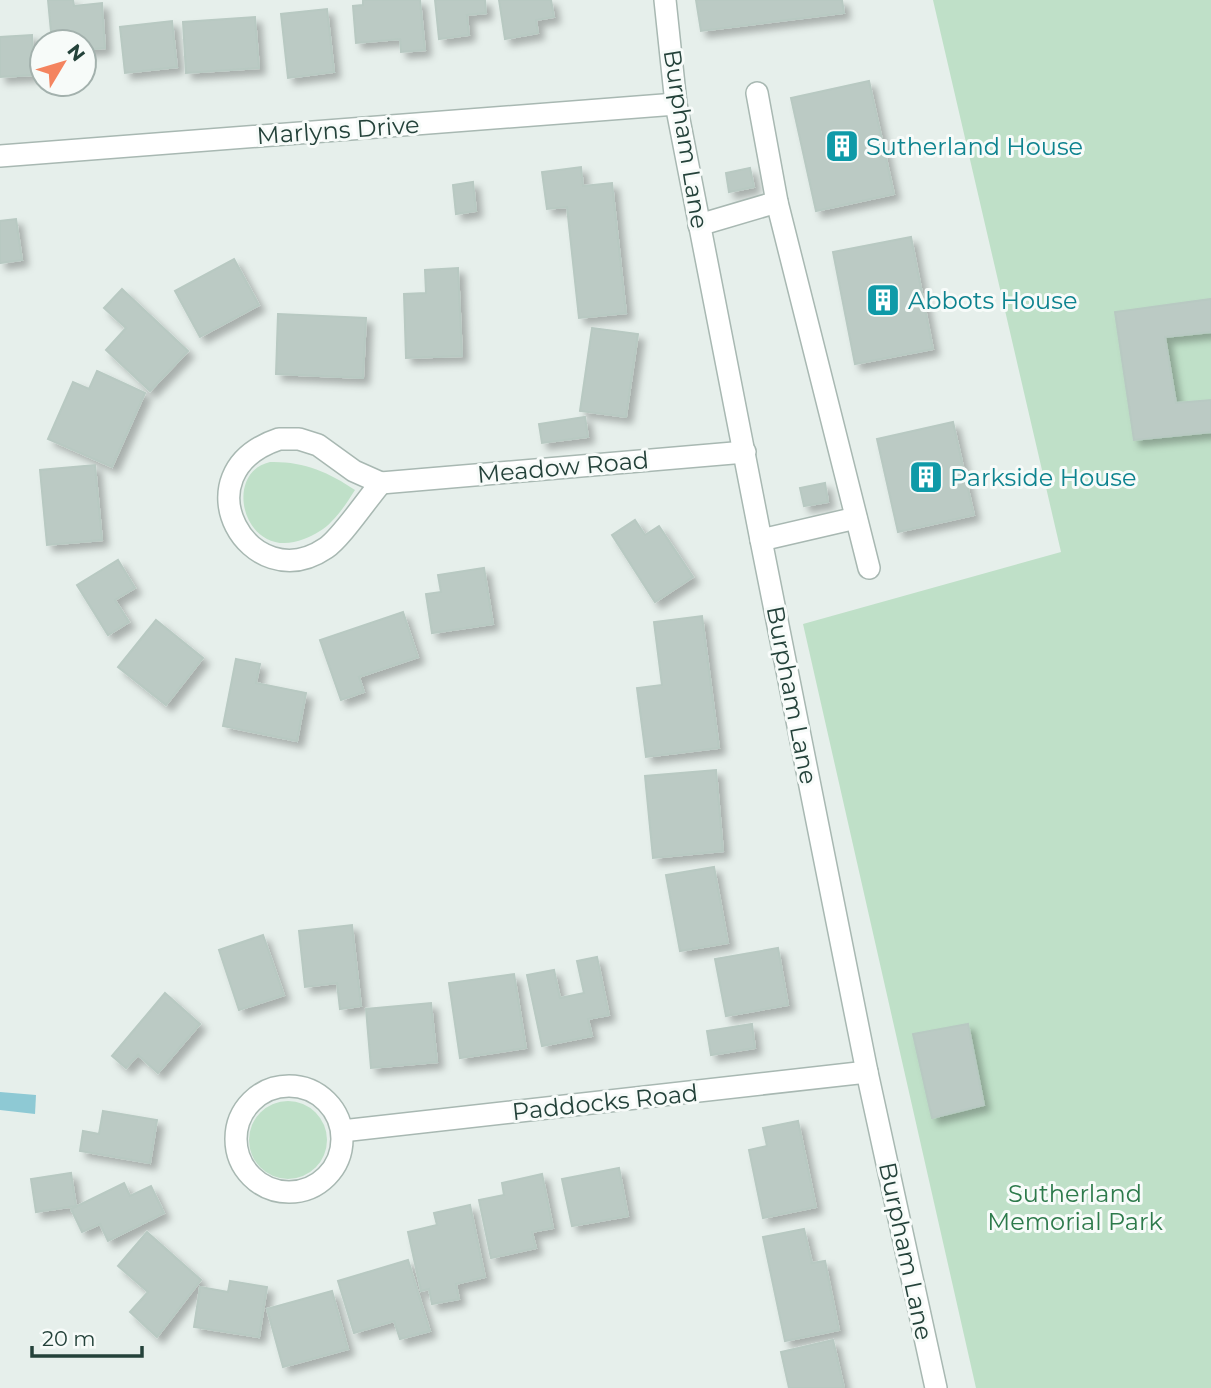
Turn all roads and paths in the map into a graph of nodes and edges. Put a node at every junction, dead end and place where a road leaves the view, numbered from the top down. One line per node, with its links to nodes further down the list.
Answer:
1 (665, 0): 3 (street, Burpham Lane)
2 (757, 93): 5 (street)
3 (676, 104): 4 (street, Marlyns Drive); 6 (street, Burpham Lane)
4 (0, 156)
5 (777, 202): 6 (street); 9 (street)
6 (699, 225): 7 (street, Burpham Lane)
7 (745, 452): 8 (street, Meadow Road); 10 (street, Burpham Lane)
8 (381, 483): 8 (street)
9 (856, 518): 10 (street); 11 (street)
10 (761, 540): 12 (street, Burpham Lane)
11 (869, 568)
12 (867, 1072): 13 (street, Paddocks Road); 14 (street, Burpham Lane)
13 (342, 1131): 13 (street)
14 (936, 1388)

